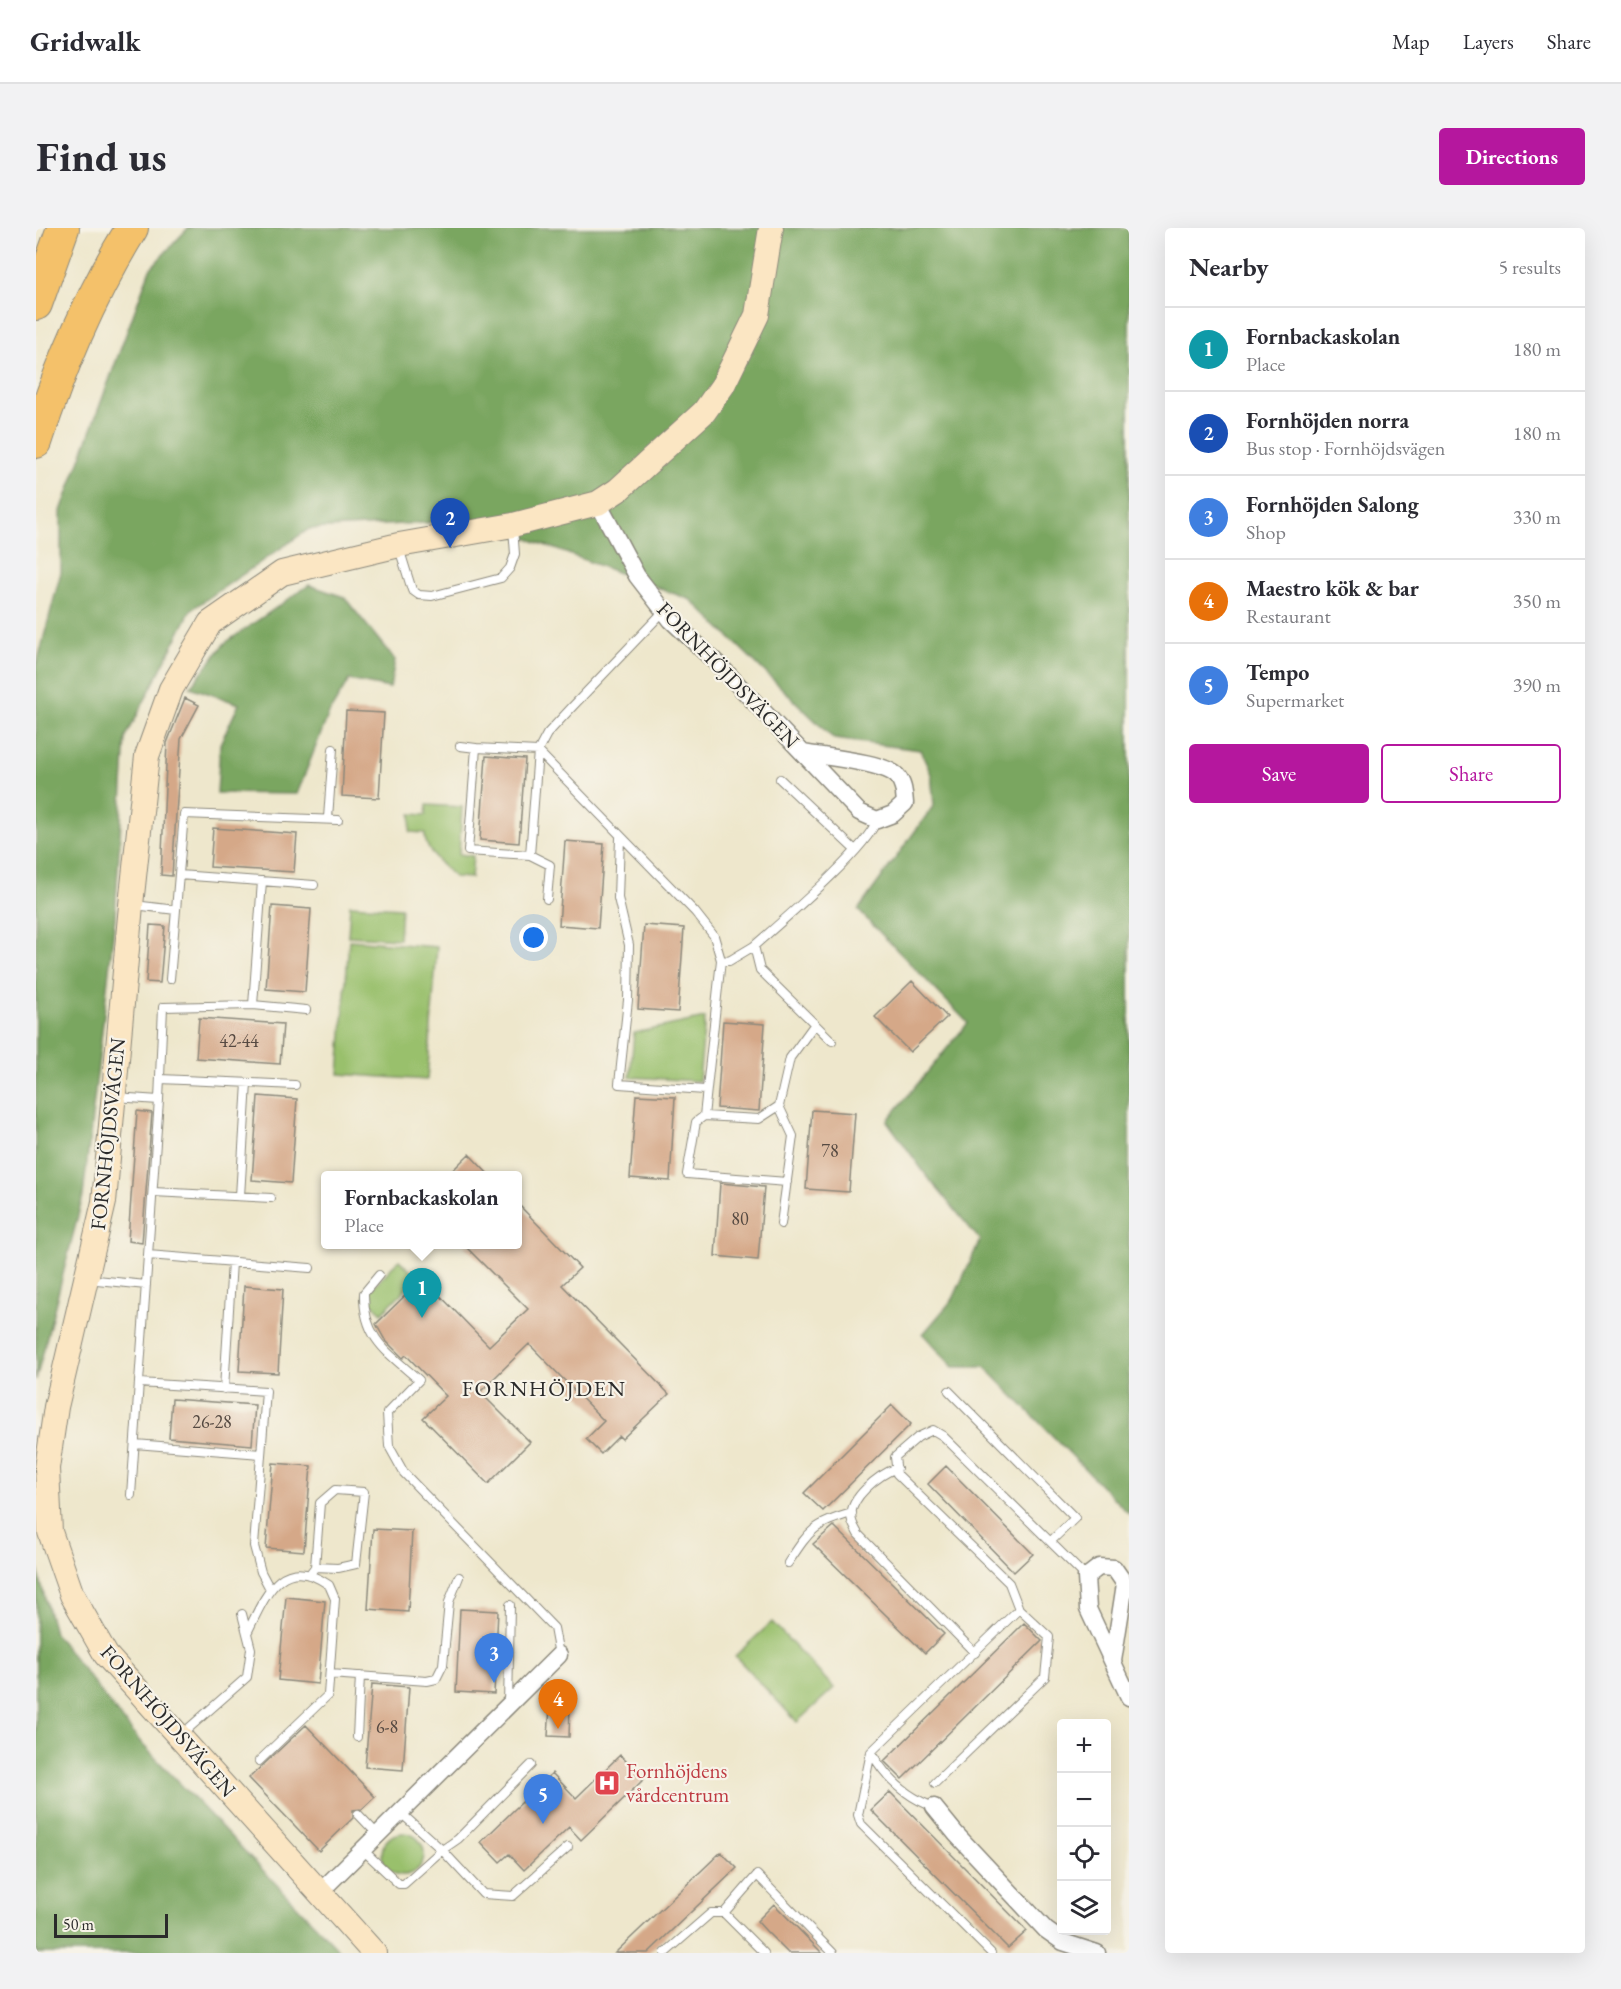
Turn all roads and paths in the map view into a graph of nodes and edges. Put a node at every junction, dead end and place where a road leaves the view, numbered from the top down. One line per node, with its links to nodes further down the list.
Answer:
1 (39, 228): 5 (highway)
2 (63, 228): 6 (highway)
3 (132, 228): 7 (highway)
4 (771, 228): 8 (street, FORNHÖJDSVÄGEN)
5 (36, 236)
6 (36, 304)
7 (36, 442)
8 (598, 503): 9 (street, FORNHÖJDSVÄGEN); 11 (street, FORNHÖJDSVÄGEN)
9 (513, 525): 10 (street, FORNHÖJDSVÄGEN); 10 (lane)
10 (399, 544): 28 (street, FORNHÖJDSVÄGEN)
11 (664, 611): 15 (lane); 16 (street, FORNHÖJDSVÄGEN)
12 (460, 747): 13 (lane)
13 (477, 748): 15 (lane); 23 (lane)
14 (333, 749): 18 (lane)
15 (538, 751): 21 (lane); 23 (lane)
16 (804, 753): 20 (street, FORNHÖJDSVÄGEN); 20 (street, FORNHÖJDSVÄGEN)
17 (780, 779): 22 (lane)
18 (328, 818): 19 (lane); 24 (lane)
19 (338, 820)
20 (877, 820): 22 (lane)
21 (620, 838): 31 (lane); 40 (lane)
22 (855, 850): 30 (lane)
23 (530, 855): 27 (lane)
24 (179, 875): 25 (lane); 29 (lane)
25 (262, 881): 26 (lane); 33 (lane)
26 (314, 885)
27 (547, 900)
28 (130, 905): 29 (lane); 41 (street, FORNHÖJDSVÄGEN)
29 (176, 910): 32 (lane)
30 (754, 946): 31 (lane); 35 (lane)
31 (721, 960): 40 (lane)
32 (170, 979)
33 (253, 1005): 34 (lane); 37 (lane)
34 (306, 1010)
35 (814, 1025): 36 (lane); 43 (lane)
36 (832, 1041)
37 (160, 1079): 38 (lane); 42 (lane)
38 (247, 1083): 39 (lane); 47 (lane)
39 (295, 1085)
40 (705, 1090): 44 (lane)
41 (113, 1097): 42 (lane); 54 (street, FORNHÖJDSVÄGEN)
42 (159, 1100): 46 (lane)
43 (779, 1106): 44 (lane); 45 (lane)
44 (704, 1116): 45 (lane)
45 (787, 1182): 49 (lane)
46 (153, 1192): 47 (lane); 50 (lane)
47 (240, 1196): 48 (lane)
48 (271, 1198)
49 (781, 1224)
50 (148, 1255): 51 (lane); 55 (lane)
51 (232, 1262): 52 (lane); 57 (lane)
52 (309, 1268)
53 (379, 1275): 75 (lane)
54 (87, 1279): 55 (lane); 81 (street, FORNHÖJDSVÄGEN)
55 (146, 1286): 56 (lane)
56 (139, 1383): 57 (lane); 59 (lane)
57 (224, 1389): 60 (lane)
58 (949, 1391): 64 (lane)
59 (135, 1444): 60 (lane); 62 (lane)
60 (261, 1454): 69 (lane)
61 (897, 1468): 63 (lane); 64 (lane); 71 (lane)
62 (131, 1495)
63 (852, 1513): 65 (lane); 74 (lane)
64 (1051, 1542): 68 (lane)
65 (788, 1563)
66 (312, 1571): 66 (lane); 69 (lane); 77 (lane)
67 (459, 1577): 78 (lane)
68 (1086, 1577): 76 (street); 76 (street)
69 (270, 1589): 73 (lane)
70 (510, 1605): 80 (lane)
71 (1019, 1609): 74 (lane); 86 (lane)
72 (242, 1614): 73 (lane)
73 (247, 1633): 81 (lane)
74 (975, 1653): 83 (lane)
75 (559, 1655): 80 (street)
76 (1113, 1661): 79 (street)
77 (330, 1674): 78 (lane); 84 (lane)
78 (360, 1676): 82 (lane)
79 (1129, 1696)
80 (508, 1706): 88 (street)
81 (178, 1737): 94 (street, FORNHÖJDSVÄGEN)
82 (357, 1737)
83 (871, 1752): 87 (lane); 100 (lane)
84 (259, 1761)
85 (531, 1765): 92 (lane)
86 (935, 1783)
87 (934, 1807): 101 (street)
88 (401, 1813): 90 (street); 92 (lane)
89 (358, 1814): 90 (lane)
90 (378, 1836): 93 (street)
91 (568, 1847): 92 (lane)
92 (442, 1850): 93 (lane)
93 (363, 1851): 94 (street)
94 (321, 1891): 96 (street, FORNHÖJDSVÄGEN)
95 (724, 1913): 97 (lane); 98 (lane); 99 (lane)
96 (374, 1953)
97 (665, 1953)
98 (764, 1953)
99 (833, 1953)
100 (991, 1953)
101 (1097, 1953)

